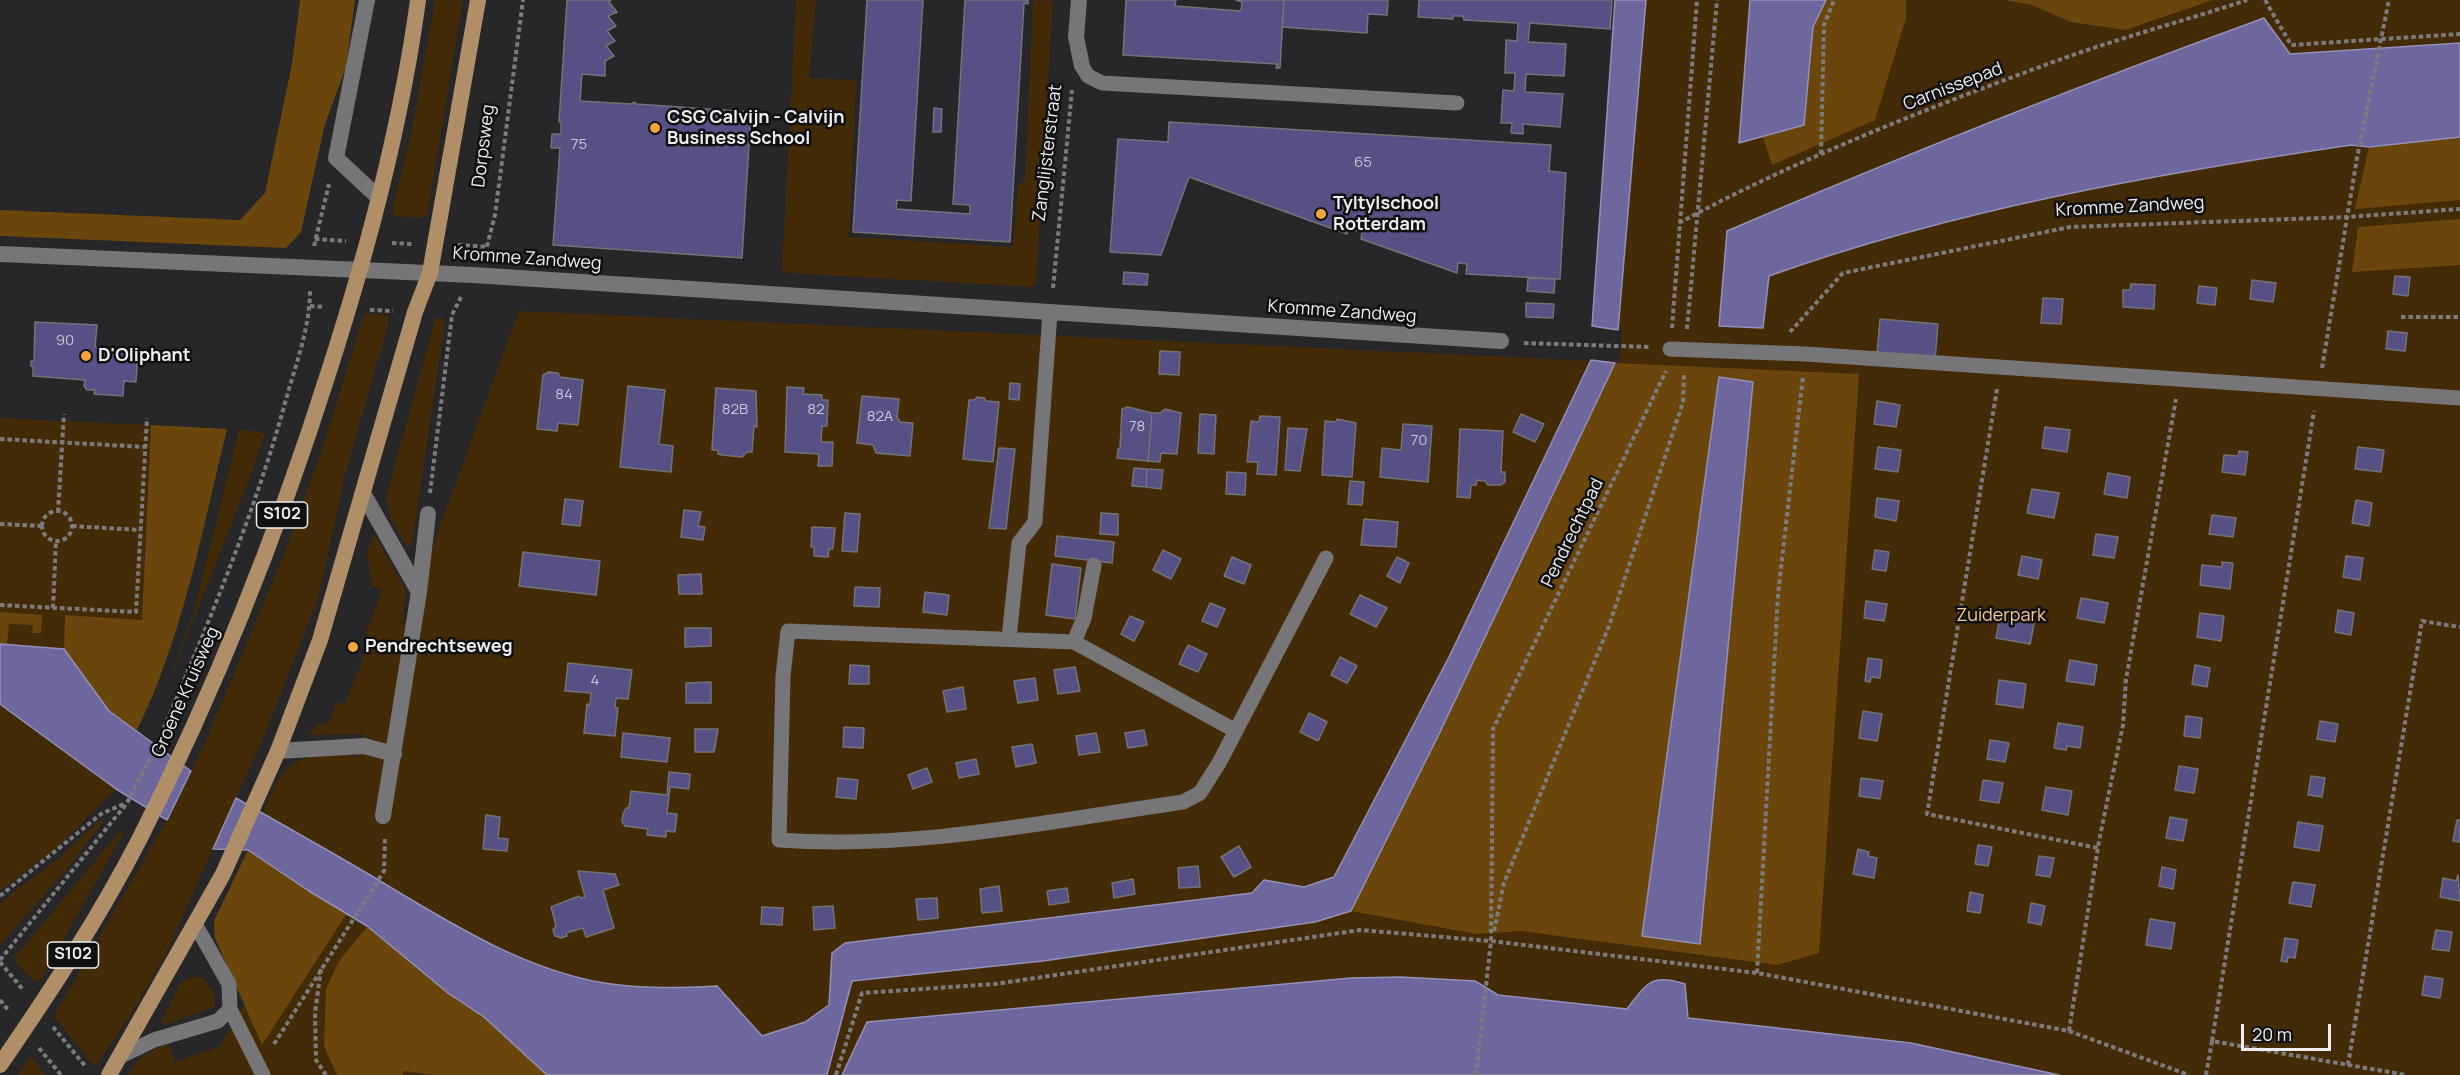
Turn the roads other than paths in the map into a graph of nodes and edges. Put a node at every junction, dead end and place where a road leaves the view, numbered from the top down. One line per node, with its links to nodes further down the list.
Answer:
1 (367, 0): 7 (street)
2 (418, 0): 7 (main road, S102)
3 (478, 0): 10 (main road, Dorpsweg)
4 (1079, 0): 5 (street, Zanglijsterstraat)
5 (1082, 66): 6 (lane)
6 (1457, 103)
7 (379, 198): 9 (main road, S102)
8 (0, 254): 9 (street, Kromme Zandweg)
9 (360, 270): 10 (street, Kromme Zandweg); 29 (main road, Groene Kruisweg / S102)
10 (430, 273): 11 (street, Kromme Zandweg); 15 (main road)
11 (1050, 313): 12 (street, Kromme Zandweg); 20 (lane)
12 (1502, 341)
13 (1678, 349): 14 (lane)
14 (2460, 398)
15 (364, 495): 19 (street); 23 (main road)
16 (428, 513): 19 (street)
17 (1326, 558): 22 (lane)
18 (1094, 565): 21 (lane)
19 (419, 592): 24 (street)
20 (1010, 638): 21 (lane); 22 (lane)
21 (1074, 642): 22 (lane)
22 (1236, 731)
23 (278, 751): 24 (street); 26 (main road)
24 (394, 754): 25 (street)
25 (383, 816)
26 (195, 924): 27 (lane); 28 (main road)
27 (230, 1009): 28 (lane); 30 (lane)
28 (123, 1055): 31 (main road)
29 (0, 1065)
30 (261, 1071)
31 (109, 1075)

